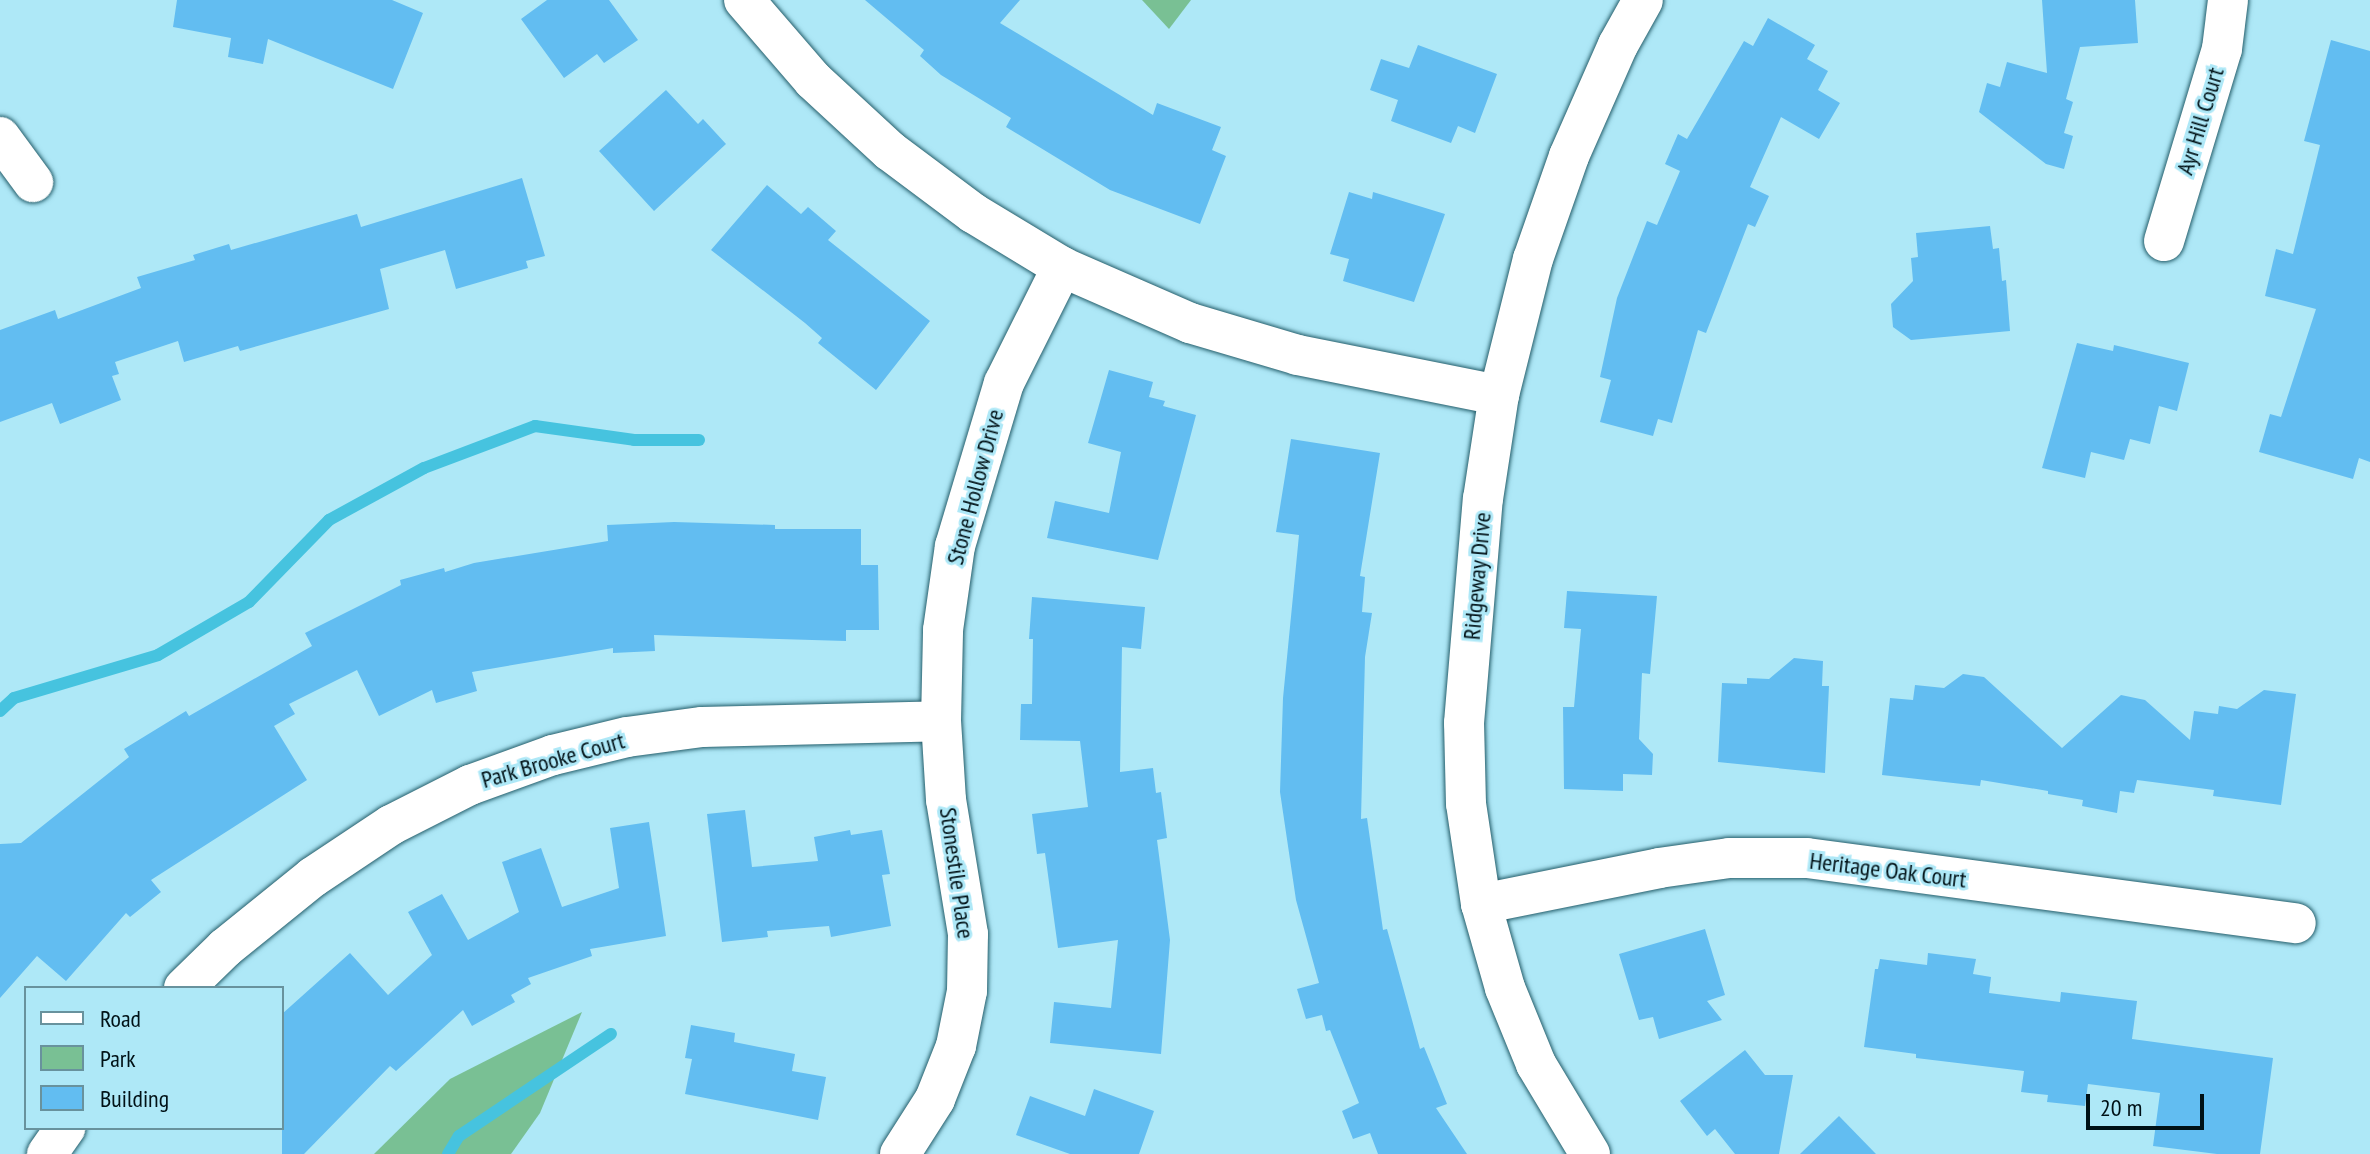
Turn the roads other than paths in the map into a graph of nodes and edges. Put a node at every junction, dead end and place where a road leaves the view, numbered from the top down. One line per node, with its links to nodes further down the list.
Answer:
1 (744, 0): 7 (street)
2 (1643, 0): 8 (street, Ridgeway Drive)
3 (2228, 0): 6 (street, Ayr Hill Court)
4 (0, 137): 5 (street)
5 (33, 182)
6 (2164, 241)
7 (1062, 267): 8 (street); 9 (street, Stone Hollow Drive)
8 (1499, 395): 10 (street, Ridgeway Drive)
9 (941, 721): 12 (street, Park Brooke Court); 15 (street, Stonestile Place)
10 (1481, 904): 11 (street, Heritage Oak Court); 16 (street, Ridgeway Drive)
11 (2296, 923)
12 (186, 986)
13 (64, 1130): 14 (street)
14 (47, 1154)
15 (900, 1154)
16 (1590, 1154)

